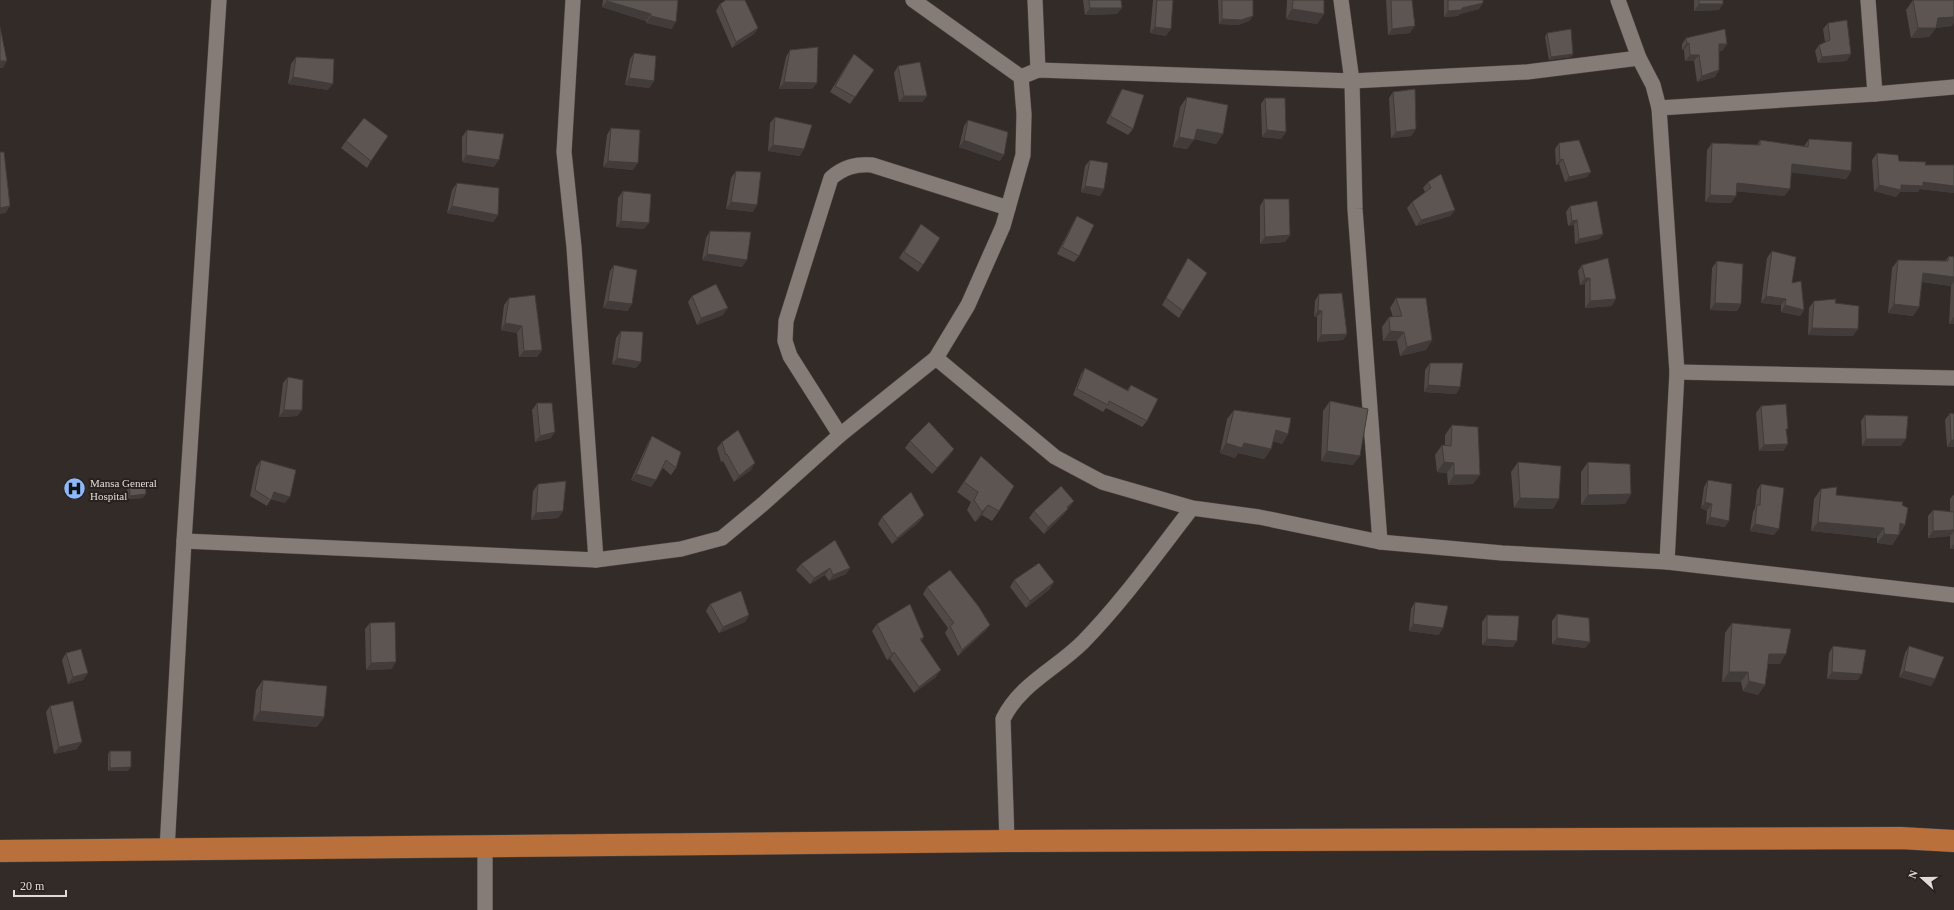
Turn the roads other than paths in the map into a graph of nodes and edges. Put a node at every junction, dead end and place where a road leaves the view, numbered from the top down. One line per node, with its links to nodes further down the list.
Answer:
1 (219, 0): 21 (street)
2 (573, 0): 23 (street)
3 (913, 0): 10 (street)
4 (1035, 0): 9 (street)
5 (1341, 0): 11 (street)
6 (1618, 0): 8 (street)
7 (1868, 0): 13 (street)
8 (1639, 58): 11 (street); 14 (street)
9 (1038, 70): 10 (street); 11 (street)
10 (1021, 77): 15 (street)
11 (1352, 81): 22 (street)
12 (1954, 87): 13 (street)
13 (1875, 94): 14 (street)
14 (1659, 108): 17 (street)
15 (1008, 208): 16 (street); 19 (street)
16 (936, 358): 19 (street); 20 (street)
17 (1677, 372): 18 (street); 24 (street)
18 (1954, 378)
19 (840, 435): 23 (street)
20 (1192, 508): 22 (street); 26 (street)
21 (184, 541): 23 (street); 29 (street)
22 (1380, 542): 24 (street)
23 (596, 560)
24 (1667, 562): 25 (street)
25 (1954, 595)
26 (1007, 841): 27 (main road); 28 (main road)
27 (1954, 841)
28 (485, 847): 29 (main road); 31 (street)
29 (167, 850): 30 (main road)
30 (0, 851)
31 (485, 910)

